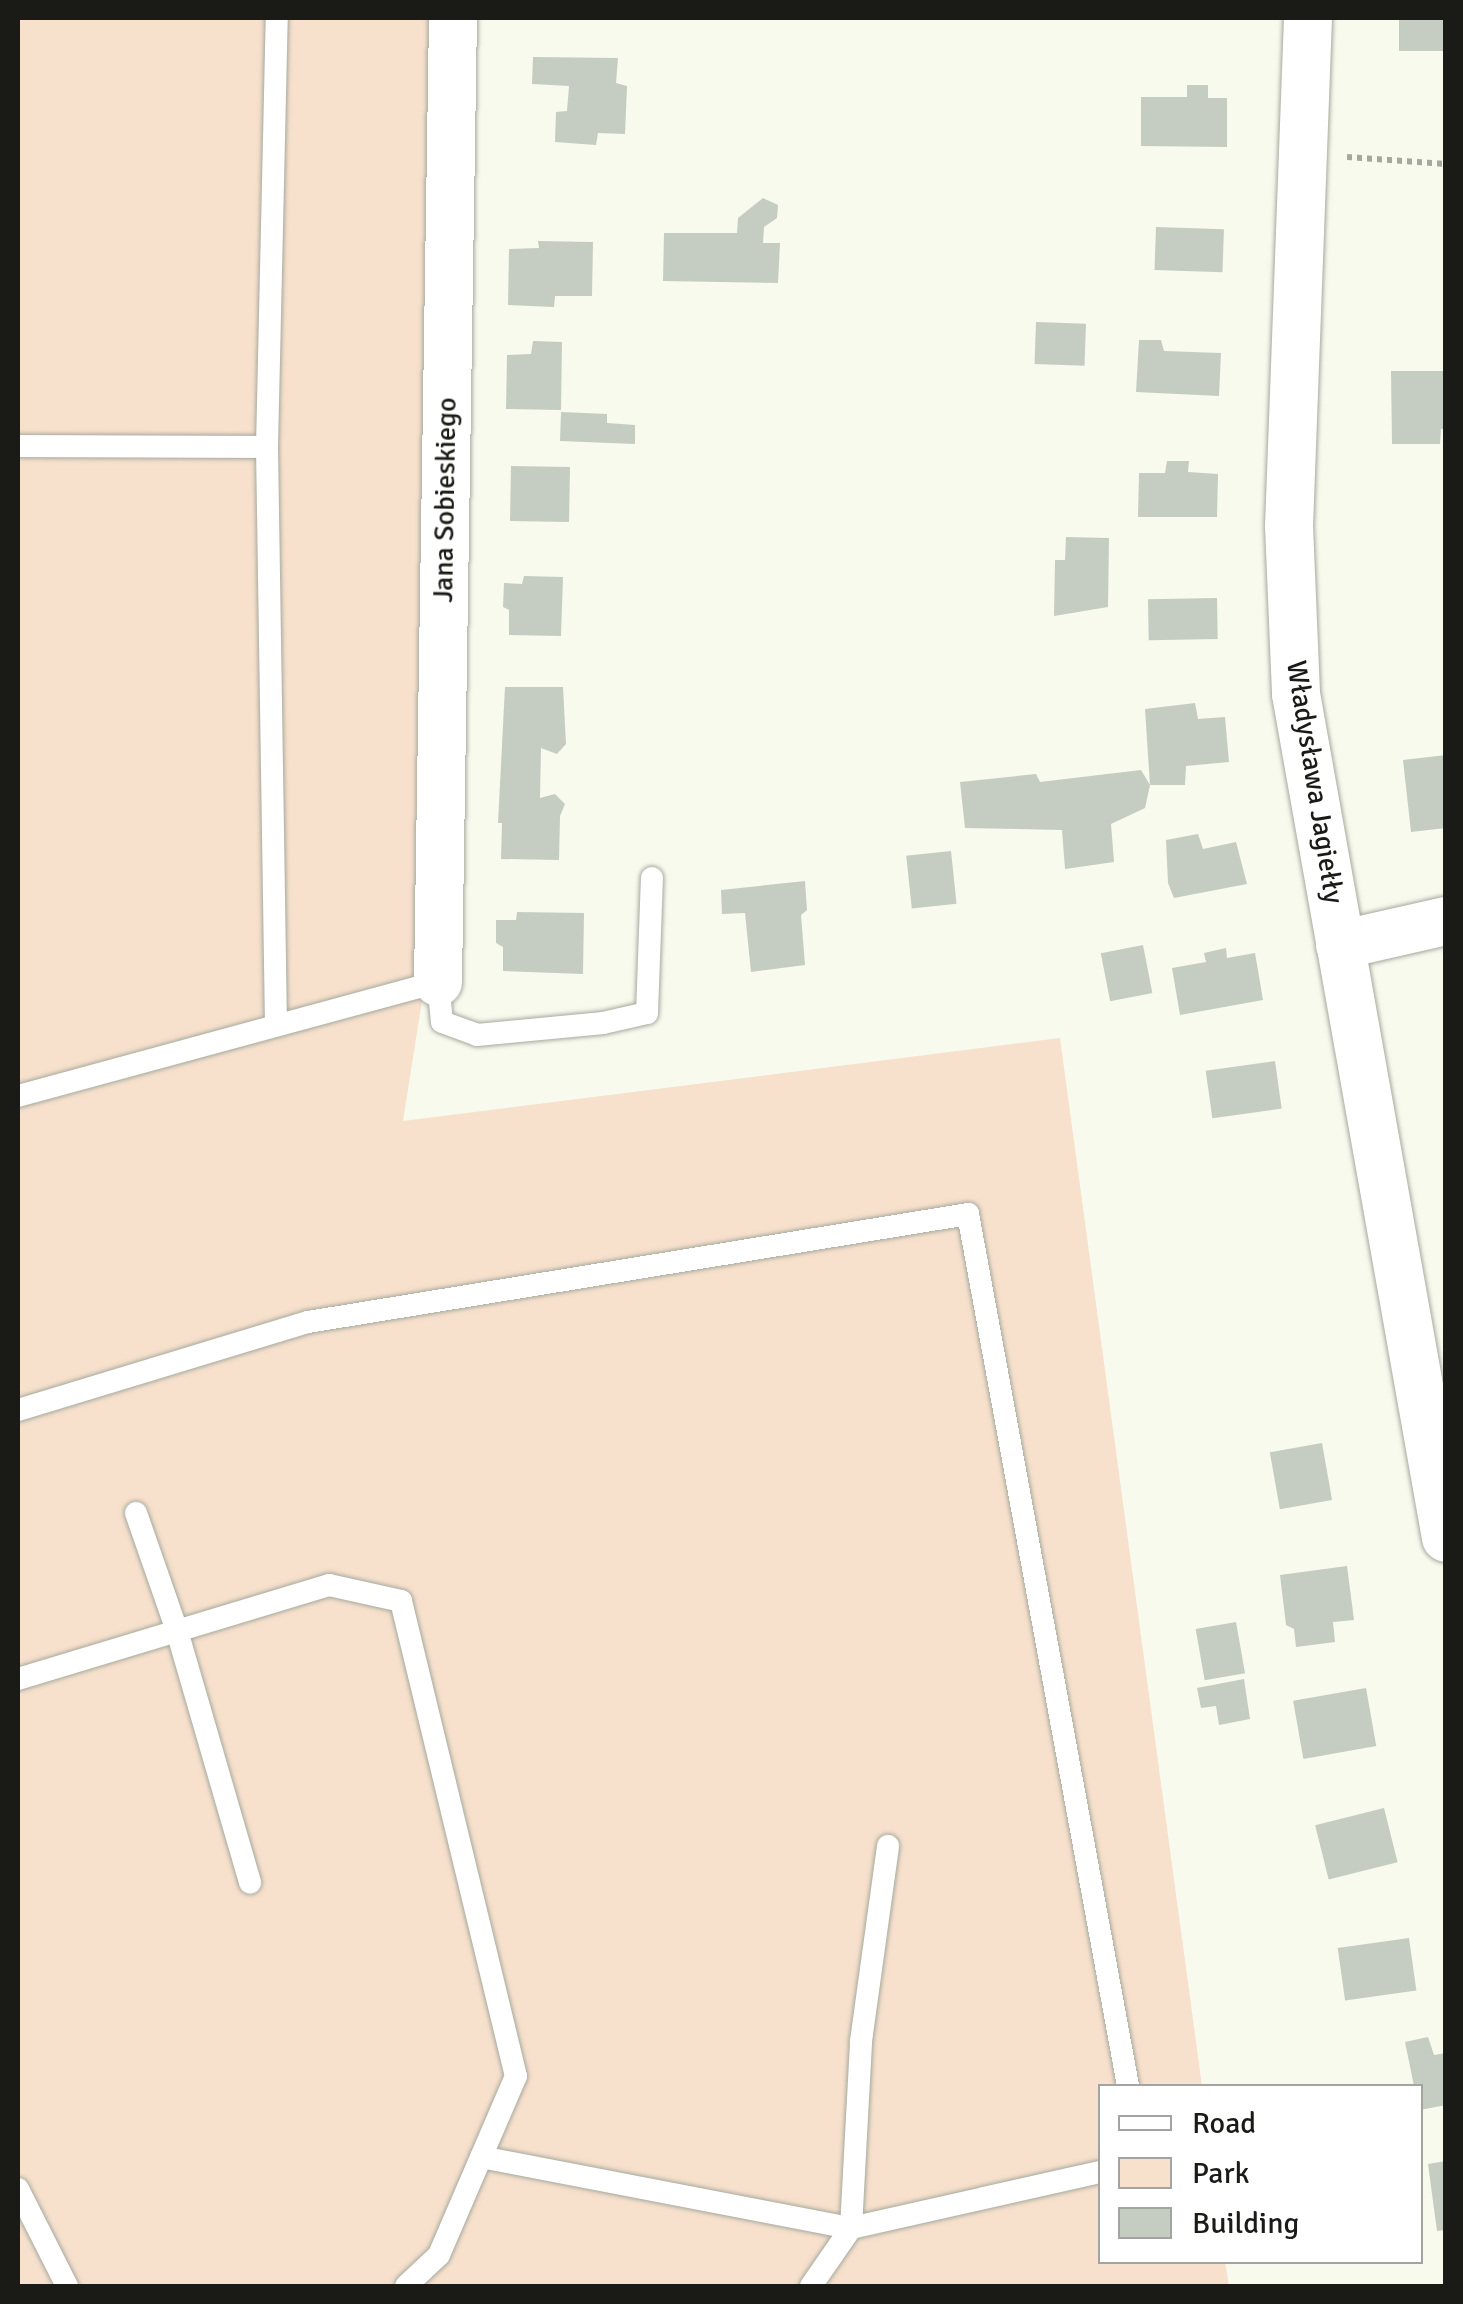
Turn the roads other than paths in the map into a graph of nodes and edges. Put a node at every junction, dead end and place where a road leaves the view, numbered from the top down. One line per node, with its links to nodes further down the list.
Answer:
1 (277, 18): 5 (lane)
2 (452, 18): 9 (street, Jana Sobieskiego)
3 (1308, 18): 8 (street, Władysława Jagiełły)
4 (18, 446): 5 (lane)
5 (268, 447): 10 (lane)
6 (652, 878): 9 (lane)
7 (1446, 921): 8 (street)
8 (1340, 945): 14 (street, Władysława Jagiełły)
9 (438, 982): 10 (lane)
10 (276, 1025): 11 (lane)
11 (18, 1096)
12 (18, 1410): 19 (lane)
13 (136, 1513): 15 (lane)
14 (1446, 1538)
15 (177, 1631): 16 (lane); 18 (lane); 20 (lane)
16 (18, 1679)
17 (888, 1846): 23 (lane)
18 (250, 1882)
19 (1128, 2084)
20 (481, 2157): 23 (lane); 25 (lane)
21 (1098, 2172): 23 (lane)
22 (18, 2189): 24 (lane)
23 (851, 2228): 26 (lane)
24 (67, 2286)
25 (406, 2286)
26 (811, 2286)

